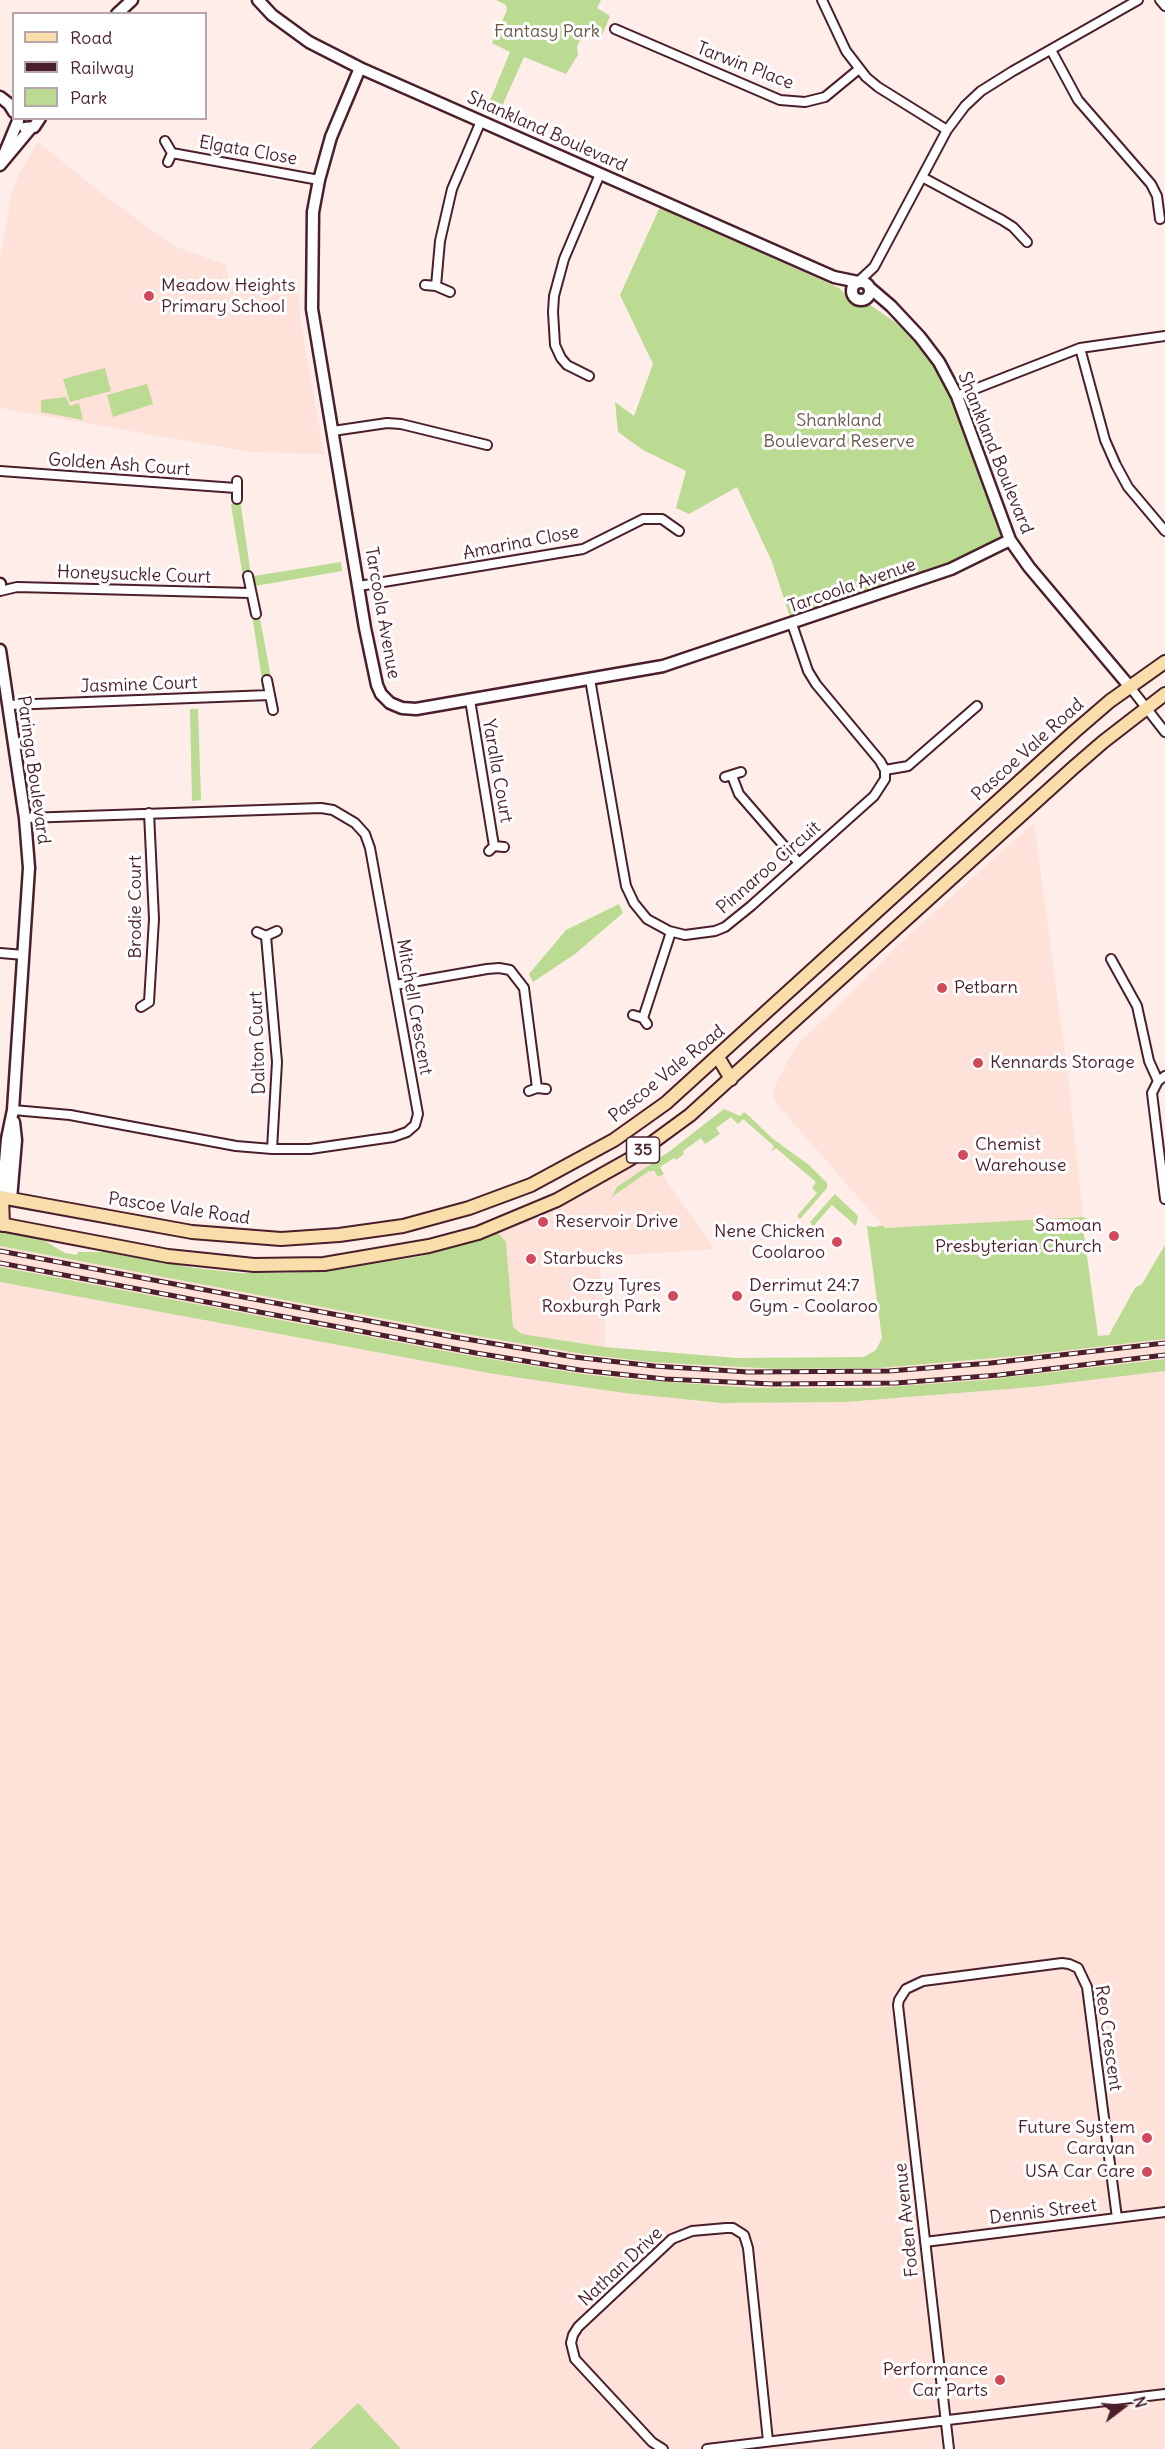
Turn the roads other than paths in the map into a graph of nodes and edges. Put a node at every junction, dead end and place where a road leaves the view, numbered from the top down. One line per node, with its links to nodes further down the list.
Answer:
1 (132, 0): 7 (street)
2 (258, 0): 10 (street, Shankland Boulevard)
3 (822, 0): 11 (street)
4 (1138, 0): 9 (street)
5 (1160, 0): 6 (street)
6 (1165, 6)
7 (119, 12)
8 (615, 29): 11 (street, Tarwin Place)
9 (1052, 50): 17 (street); 25 (street)
10 (360, 68): 15 (street, Shankland Boulevard); 24 (street, Tarcoola Avenue)
11 (859, 69): 17 (street)
12 (12, 110): 21 (street)
13 (18, 120): 16 (street)
14 (39, 120): 16 (street)
15 (481, 121): 22 (street, Shankland Boulevard); 31 (street)
16 (30, 129): 21 (street)
17 (947, 130): 23 (street)
18 (165, 141): 19 (street, Elgata Close)
19 (172, 153): 20 (street, Elgata Close); 24 (street, Elgata Close)
20 (168, 162)
21 (0, 165)
22 (600, 174): 28 (street, Shankland Boulevard); 39 (street)
23 (922, 177): 26 (street); 27 (street)
24 (319, 180): 41 (street, Tarcoola Avenue)
25 (1160, 219)
26 (1027, 242)
27 (874, 267): 29 (street); 32 (street)
28 (834, 277): 29 (street, Shankland Boulevard); 34 (street, Shankland Boulevard)
29 (859, 282): 32 (street); 34 (street)
30 (425, 285): 31 (street)
31 (436, 286): 33 (street)
32 (870, 288): 35 (street); 36 (street, Shankland Boulevard)
33 (450, 292)
34 (852, 293): 35 (street)
35 (865, 300): 36 (street, Shankland Boulevard)
36 (898, 314): 40 (street, Shankland Boulevard)
37 (1165, 336): 38 (street)
38 (1080, 348): 40 (street); 45 (street)
39 (589, 376)
40 (957, 396): 47 (street, Shankland Boulevard)
41 (333, 431): 42 (street); 50 (street, Tarcoola Avenue)
42 (489, 446)
43 (0, 471): 44 (street, Golden Ash Court)
44 (237, 500)
45 (1165, 531)
46 (680, 532): 50 (street, Amarina Close)
47 (1010, 540): 55 (street, Tarcoola Avenue); 60 (street, Shankland Boulevard)
48 (249, 576): 53 (street)
49 (0, 583): 51 (street, Honeysuckle Court)
50 (360, 586): 63 (street, Tarcoola Avenue)
51 (17, 587): 52 (street, Honeysuckle Court); 53 (street, Honeysuckle Court)
52 (0, 591)
53 (250, 593): 54 (street)
54 (256, 614)
55 (792, 624): 58 (street, Tarcoola Avenue); 69 (street)
56 (0, 650): 64 (street, Paringa Boulevard)
57 (1165, 662): 60 (main road, Pascoe Vale Road / 35)
58 (590, 679): 63 (street, Tarcoola Avenue); 77 (street, Pinnaroo Circuit)
59 (267, 680): 62 (street)
60 (1130, 687): 65 (street); 85 (main road, Pascoe Vale Road / 35)
61 (1165, 694): 65 (main road, 35)
62 (270, 695): 64 (street, Jasmine Court); 67 (street)
63 (470, 700): 73 (street, Yaralla Court)
64 (8, 705): 72 (street, Paringa Boulevard)
65 (1146, 707): 68 (street); 86 (main road, 35)
66 (986, 708): 69 (street)
67 (273, 710)
68 (1165, 732)
69 (885, 771): 74 (street, Pinnaroo Circuit)
70 (741, 772): 74 (street)
71 (149, 813): 72 (street, Mitchell Crescent); 82 (street, Mitchell Crescent); 83 (street, Brodie Court)
72 (25, 818): 80 (street, Paringa Boulevard)
73 (504, 847)
74 (798, 862): 77 (street, Pinnaroo Circuit)
75 (277, 931): 78 (street)
76 (257, 932): 78 (street)
77 (671, 932): 84 (street)
78 (266, 936): 90 (street, Dalton Court)
79 (0, 954): 80 (street)
80 (24, 955): 89 (street, Paringa Boulevard)
81 (1111, 959): 87 (street)
82 (395, 985): 88 (street); 90 (street, Mitchell Crescent)
83 (141, 1007)
84 (633, 1015)
85 (718, 1057): 86 (main road); 92 (main road, Pascoe Vale Road / 35)
86 (735, 1075): 94 (main road, 35)
87 (1162, 1078): 93 (street)
88 (537, 1089)
89 (13, 1110): 90 (street, Mitchell Crescent); 91 (street, Paringa Boulevard); 92 (street, Paringa Boulevard)
90 (272, 1149)
91 (2, 1170): 92 (street, Paringa Boulevard)
92 (4, 1197): 94 (main road)
93 (1165, 1199)
94 (2, 1225)
95 (906, 1989): 97 (street, Reo Crescent); 98 (street, Foden Avenue)
96 (1165, 2212): 97 (street, Dennis Street)
97 (1117, 2218): 98 (street, Dennis Street)
98 (925, 2242): 100 (street, Foden Avenue)
99 (1165, 2394): 100 (street)
100 (945, 2420): 101 (street); 104 (street, Foden Avenue)
101 (768, 2441): 102 (street, Nathan Drive); 103 (street)
102 (663, 2449)
103 (707, 2449)
104 (949, 2449)

